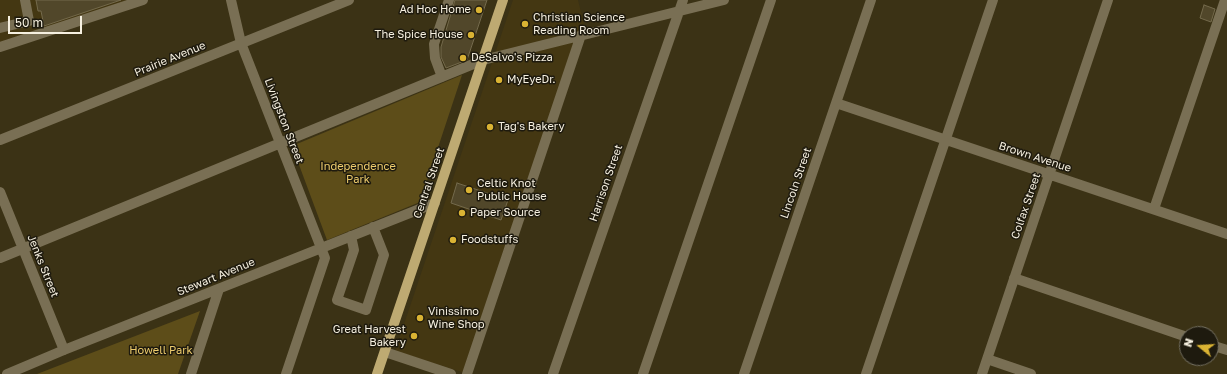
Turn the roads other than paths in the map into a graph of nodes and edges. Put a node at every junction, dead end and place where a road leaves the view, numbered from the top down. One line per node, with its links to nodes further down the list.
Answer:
1 (25, 0): 15 (street)
2 (143, 0): 18 (street)
3 (231, 0): 17 (street, Livingston Street)
4 (349, 0): 17 (street, Prairie Avenue)
5 (449, 0): 20 (street)
6 (503, 0): 19 (main road, Central Street)
7 (683, 0): 14 (street, Harrison Street)
8 (724, 0): 14 (street)
9 (771, 0): 49 (street)
10 (871, 0): 21 (street, Lincoln Street)
11 (993, 0): 23 (street)
12 (1108, 0): 25 (street, Colfax Street)
13 (1225, 0): 28 (street)
14 (679, 11): 16 (street); 48 (street, Harrison Street)
15 (0, 28)
16 (581, 35): 19 (street); 47 (street)
17 (241, 43): 22 (street, Prairie Avenue); 24 (street, Livingston Street)
18 (0, 47)
19 (483, 60): 20 (street); 27 (main road, Central Street)
20 (442, 77): 24 (street)
21 (836, 103): 23 (street, Brown Avenue); 50 (street, Lincoln Street)
22 (0, 140)
23 (946, 140): 25 (street, Brown Avenue); 51 (street)
24 (280, 144): 32 (street, Livingston Street); 33 (street)
25 (1050, 174): 28 (street, Brown Avenue); 35 (street, Colfax Street)
26 (0, 192): 33 (street, Jenks Street)
27 (435, 203): 29 (street, Stewart Avenue); 39 (main road, Central Street)
28 (1154, 209): 30 (street, Brown Avenue)
29 (373, 227): 31 (street, Stewart Avenue); 31 (street)
30 (1227, 234)
31 (351, 236): 32 (street, Stewart Avenue)
32 (320, 248): 36 (street, Stewart Avenue); 44 (street, Livingston Street)
33 (24, 249): 34 (street); 38 (street, Jenks Street)
34 (0, 258)
35 (1014, 278): 37 (street); 40 (street, Colfax Street)
36 (219, 289): 38 (street, Stewart Avenue); 43 (street)
37 (1179, 334)
38 (64, 350): 42 (street, Stewart Avenue)
39 (385, 352): 41 (street); 45 (main road, Central Street)
40 (987, 359): 52 (street, Colfax Street); 53 (street)
41 (437, 371): 46 (street)
42 (7, 374)
43 (191, 374)
44 (286, 374)
45 (378, 374)
46 (451, 374)
47 (467, 374)
48 (553, 374)
49 (643, 374)
50 (744, 374)
51 (866, 374)
52 (982, 374)
53 (1031, 374)

